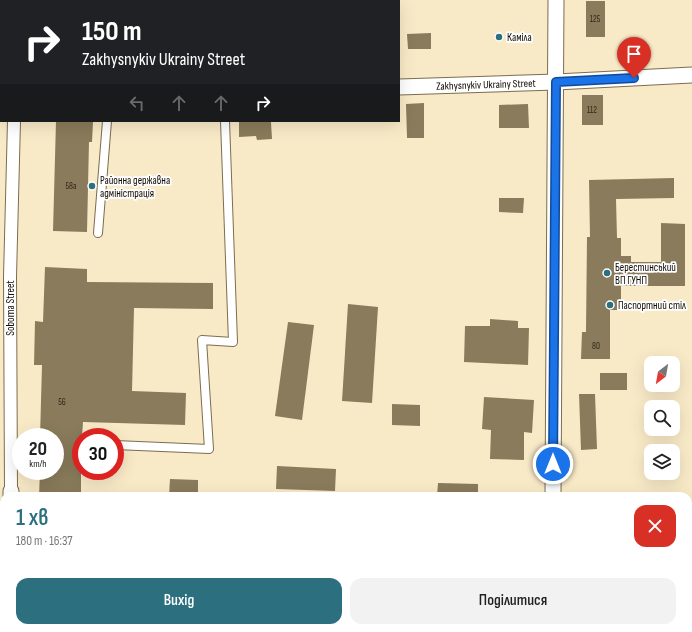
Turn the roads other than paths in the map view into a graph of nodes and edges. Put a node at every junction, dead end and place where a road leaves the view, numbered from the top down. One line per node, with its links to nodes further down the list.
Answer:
1 (556, 0): 3 (street)
2 (692, 75): 3 (street, Zakhysnykiv Ukrainy Street)
3 (556, 82): 4 (street, Zakhysnykiv Ukrainy Street); 11 (street)
4 (400, 87)
5 (14, 122): 10 (street, Soborna Street)
6 (108, 122): 8 (lane)
7 (225, 122): 9 (lane)
8 (98, 233)
9 (124, 445)
10 (11, 492)
11 (553, 492)

